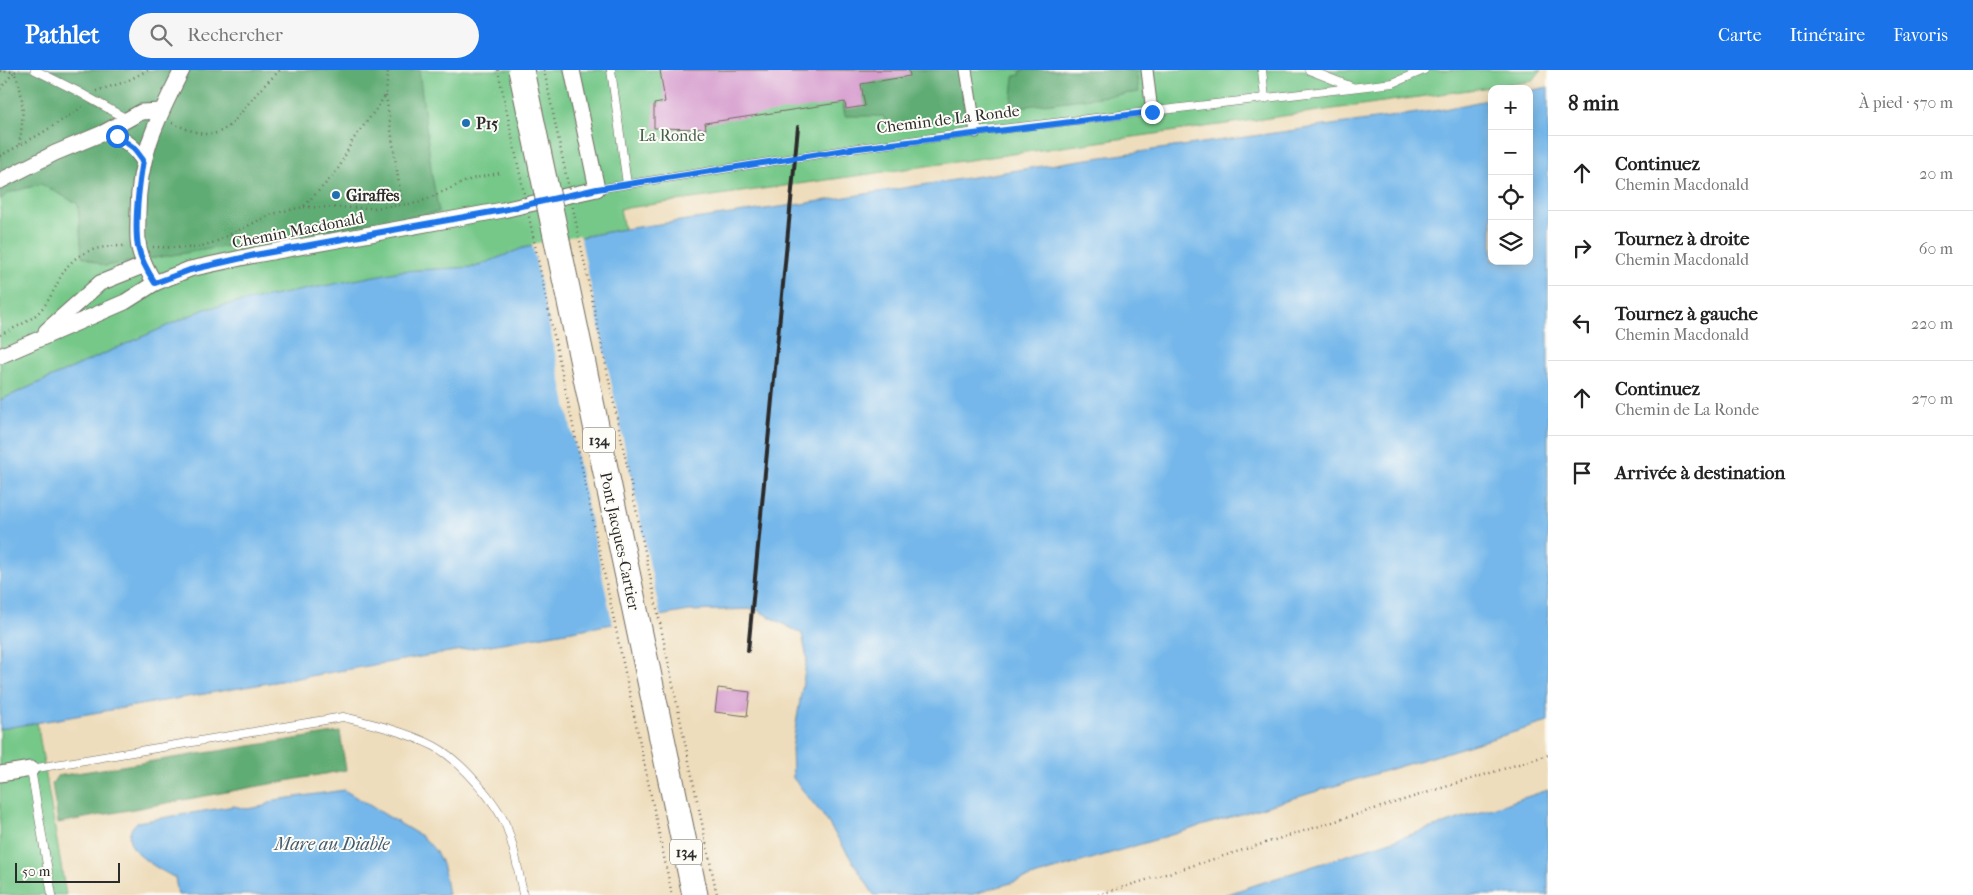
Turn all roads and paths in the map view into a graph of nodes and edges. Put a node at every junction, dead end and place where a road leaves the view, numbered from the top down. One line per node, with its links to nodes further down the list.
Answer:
1 (20, 70): 18 (path)
2 (35, 70): 22 (lane)
3 (148, 70): 22 (path)
4 (182, 70): 24 (street)
5 (280, 70): 24 (path)
6 (388, 70): 21 (path)
7 (498, 70): 51 (path, Pont Jacques-Cartier, bridge)
8 (522, 70): 52 (main road, Pont Jacques-Cartier / 134, bridge)
9 (544, 70): 53 (path, Pont Jacques-Cartier, bridge)
10 (572, 70): 35 (street)
11 (611, 70): 34 (lane)
12 (966, 70): 27 (street)
13 (1147, 70): 25 (street)
14 (1262, 70): 23 (lane)
15 (1310, 70): 19 (lane)
16 (1424, 70): 19 (lane, Chemin de La Ronde)
17 (0, 71): 18 (path)
18 (14, 72): 20 (path); 29 (path)
19 (1354, 88): 23 (lane, Chemin de La Ronde)
20 (0, 89)
21 (386, 94): 36 (path); 37 (path)
22 (89, 98): 26 (lane); 29 (path)
23 (1265, 99): 25 (lane, Chemin de La Ronde)
24 (161, 111): 26 (street); 31 (street)
25 (1152, 112): 27 (lane, Chemin de La Ronde)
26 (126, 119): 28 (street)
27 (976, 132): 34 (lane, Chemin de La Ronde)
28 (103, 133): 31 (street); 33 (street)
29 (18, 146): 30 (path)
30 (0, 156)
31 (143, 160): 38 (street)
32 (499, 173): 36 (path)
33 (0, 181)
34 (627, 184): 35 (lane, Chemin de La Ronde)
35 (597, 189): 40 (street, Chemin Macdonald)
36 (402, 205): 37 (path)
37 (303, 207): 38 (path)
38 (138, 247): 39 (street); 43 (path)
39 (145, 265): 40 (street); 41 (street, Chemin Macdonald)
40 (155, 283): 42 (street, Chemin Macdonald)
41 (91, 290): 42 (street); 44 (street, Chemin Macdonald)
42 (103, 312): 44 (street, Chemin Macdonald)
43 (0, 335)
44 (35, 340): 45 (street, Chemin Macdonald)
45 (0, 356)
46 (1548, 755): 54 (path)
47 (30, 768): 48 (street); 49 (lane); 50 (lane)
48 (0, 774)
49 (52, 895)
50 (523, 895)
51 (672, 895)
52 (695, 895)
53 (717, 895)
54 (1098, 895)

